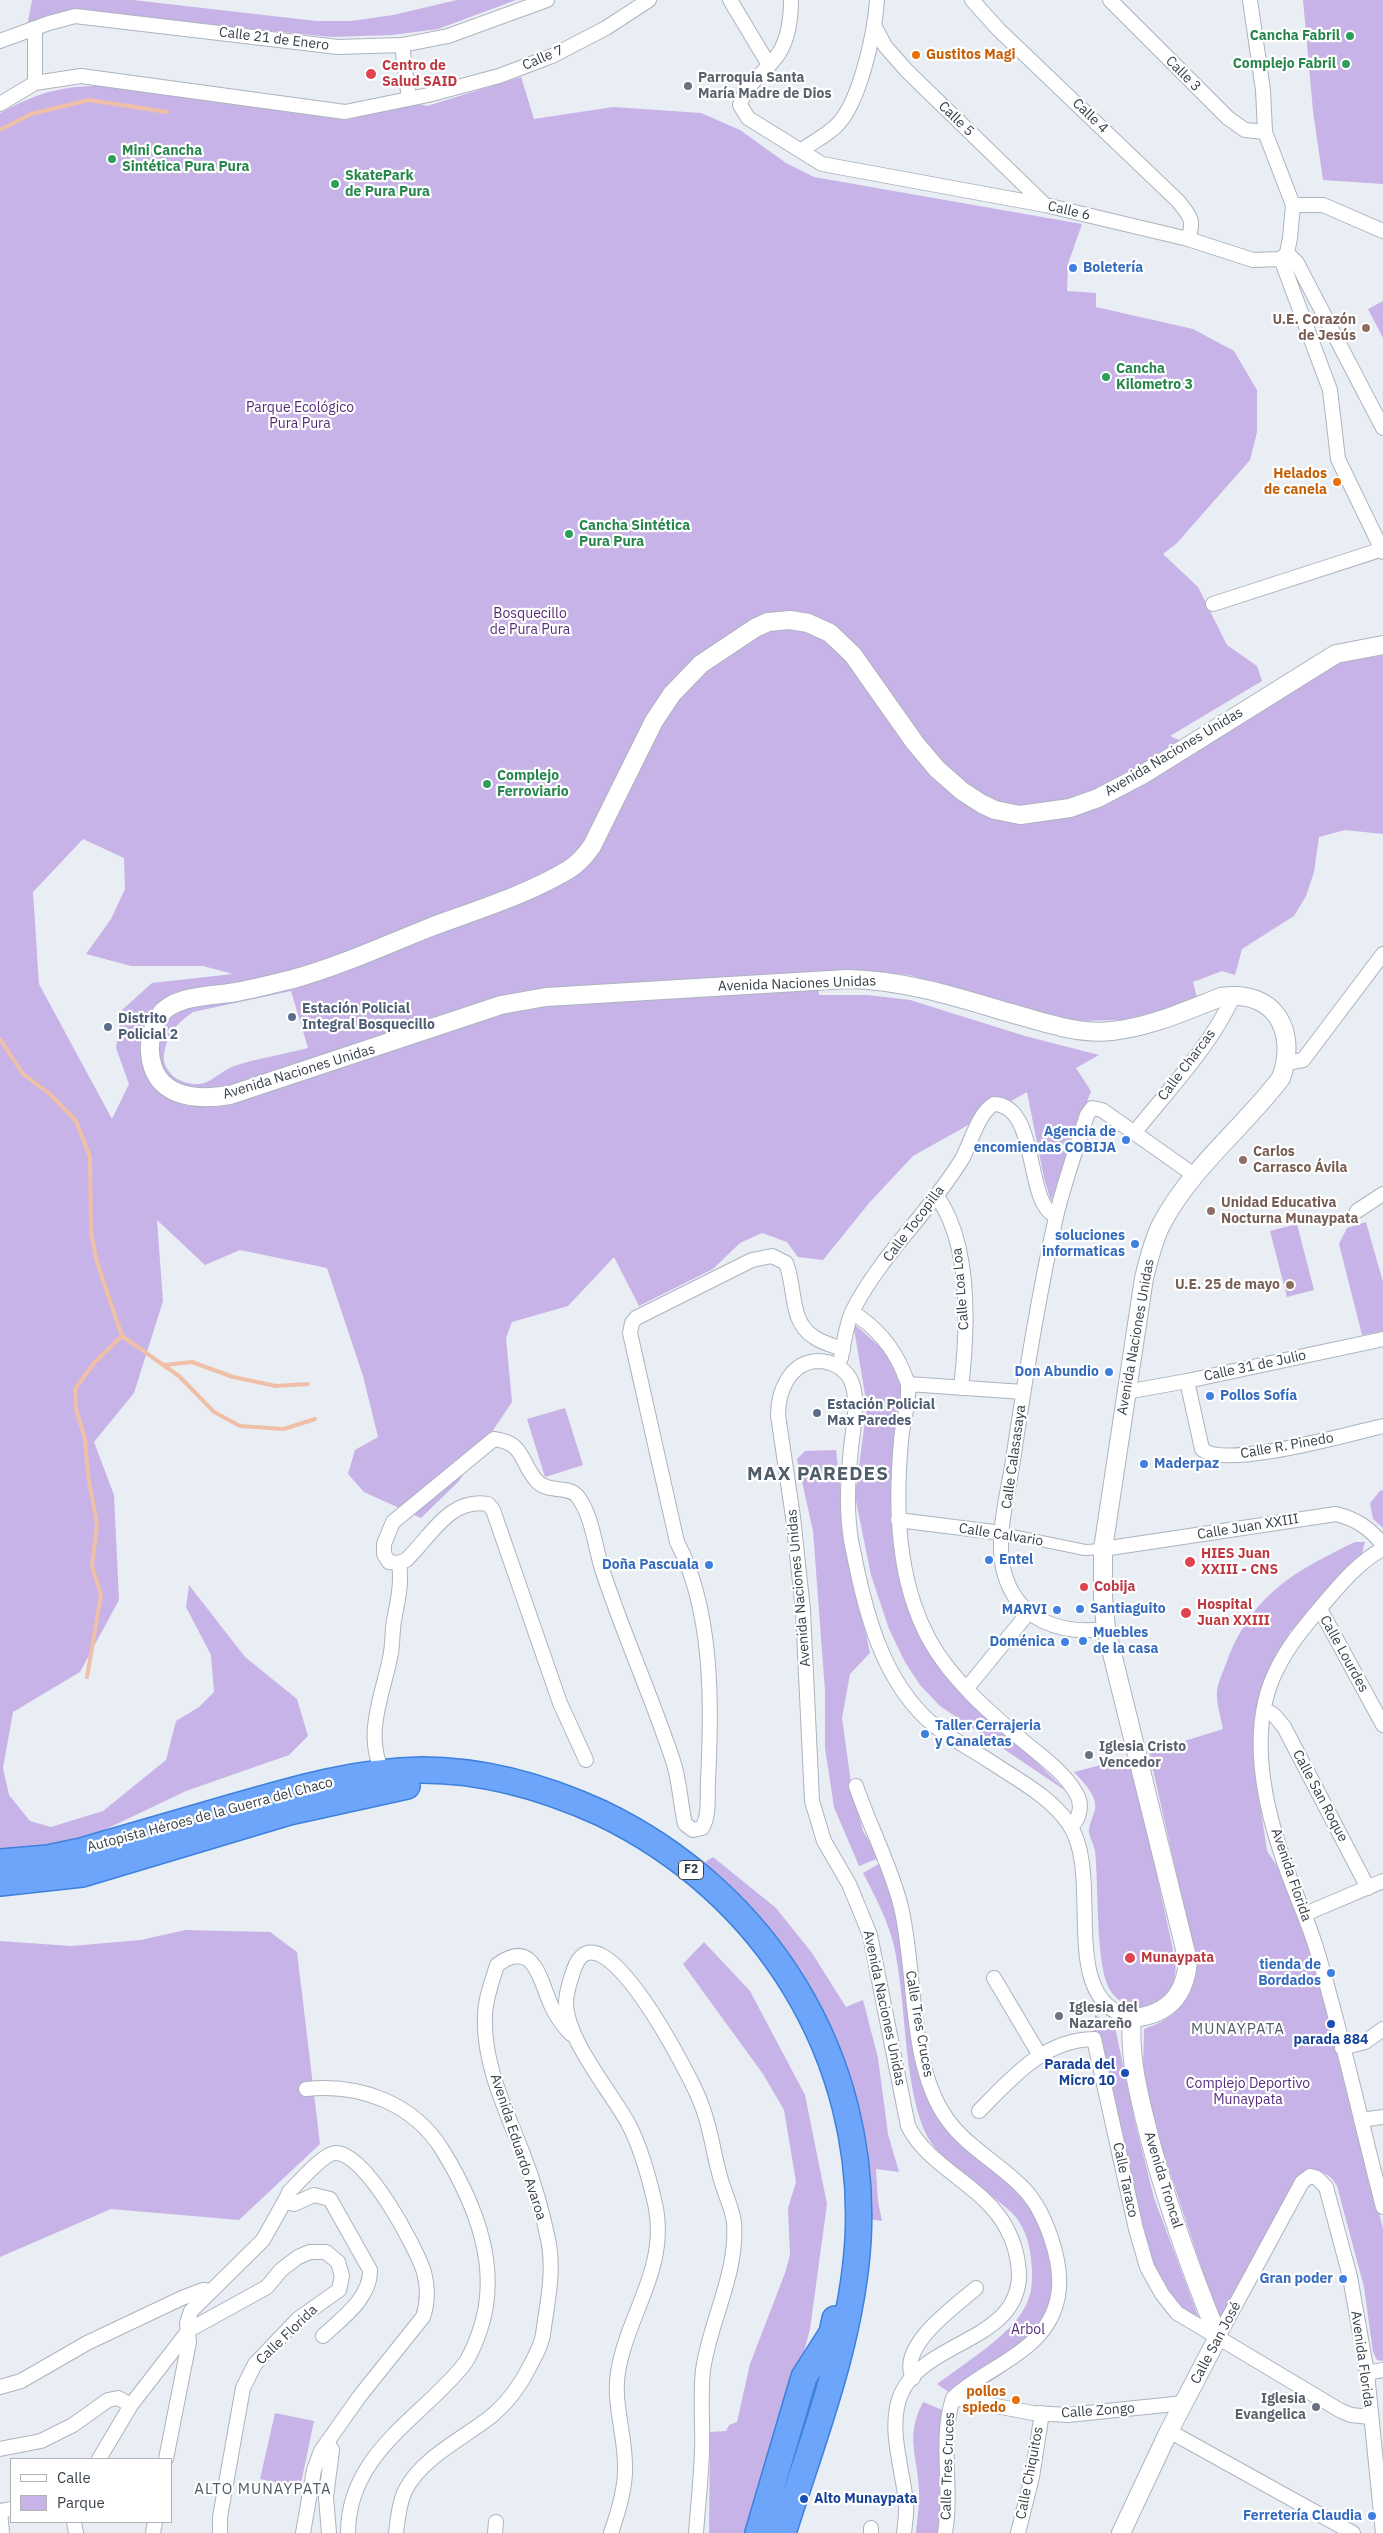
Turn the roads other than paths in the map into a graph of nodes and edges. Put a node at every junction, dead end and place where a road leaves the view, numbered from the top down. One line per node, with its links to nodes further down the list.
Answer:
1 (546, 0): 12 (street, Calle 21 de Enero)
2 (649, 0): 15 (street, Calle 7)
3 (730, 0): 13 (street)
4 (791, 0): 13 (street)
5 (877, 0): 9 (street)
6 (972, 0): 22 (street, Calle 4)
7 (1110, 0): 17 (street, Calle 3)
8 (1250, 0): 17 (street)
9 (875, 27): 18 (street); 19 (street, Calle 5)
10 (35, 28): 11 (street, Calle 21 de Enero); 12 (street, Calle 21 de Enero); 14 (street)
11 (0, 42)
12 (402, 45): 15 (street)
13 (769, 65): 18 (street, Calle 6)
14 (35, 83): 15 (street, Calle 7); 16 (street)
15 (409, 99)
16 (0, 104)
17 (1265, 132): 20 (street)
18 (800, 151): 19 (street, Calle 6)
19 (1045, 205): 22 (street, Calle 6)
20 (1293, 205): 21 (street); 23 (street)
21 (1383, 231)
22 (1188, 239): 23 (street, Calle 6)
23 (1284, 256): 24 (street); 25 (street)
24 (1383, 428)
25 (1383, 550): 26 (street)
26 (1213, 604)
27 (1383, 646): 29 (street, Avenida Naciones Unidas)
28 (1383, 954): 30 (street)
29 (1234, 995): 30 (street, Avenida Naciones Unidas); 31 (street, Calle Charcas)
30 (1286, 1063): 32 (street, Avenida Naciones Unidas)
31 (1135, 1132): 32 (street); 36 (street, Calle Calasasaya)
32 (1194, 1175): 45 (street, Avenida Naciones Unidas)
33 (1383, 1194): 35 (street)
34 (936, 1195): 36 (street, Calle Tocopilla); 37 (street, Calle Tocopilla); 43 (street, Calle Loa Loa)
35 (1357, 1211)
36 (1056, 1216): 44 (street, Calle Calasasaya)
37 (852, 1312): 39 (street, Calle Tocopilla); 42 (street)
38 (1383, 1339): 41 (street, Calle 31 de Julio)
39 (843, 1350): 40 (street, Calle Tocopilla); 51 (street)
40 (839, 1366): 61 (street); 87 (street, Avenida Naciones Unidas)
41 (1187, 1381): 45 (street, Calle 31 de Julio); 46 (street, Calle R. Pinedo)
42 (908, 1384): 43 (street); 47 (street)
43 (961, 1388): 44 (street)
44 (1023, 1392): 48 (street, Calle Calasasaya)
45 (1126, 1392): 50 (street, Avenida Naciones Unidas)
46 (1383, 1426)
47 (898, 1520): 48 (street, Calle Calvario); 55 (street)
48 (1002, 1533): 50 (street, Calle Calvario); 53 (street, Calle Calasasaya)
49 (1383, 1547): 50 (street, Calle Juan XXIII); 52 (street, Avenida Florida)
50 (1103, 1549): 54 (street, Avenida Naciones Unidas)
51 (400, 1563): 58 (street); 59 (street)
52 (1320, 1609): 56 (street, Avenida Florida); 57 (street, Calle Lourdes)
53 (1029, 1612): 54 (street, Calle Calasasaya); 55 (street)
54 (1106, 1629): 68 (street, Avenida Naciones Unidas)
55 (967, 1688): 61 (street)
56 (1264, 1709): 65 (street, Calle San Roque); 66 (street, Avenida Florida)
57 (1383, 1725)
58 (586, 1760)
59 (383, 1773): 62 (highway, Autopista Héroes de la Guerra del Chaco / F2); 109 (highway, Autopista Héroes de la Guerra del Chaco / F2)
60 (856, 1786): 89 (street, Calle Tres Cruces)
61 (1071, 1826): 68 (street)
62 (0, 1862)
63 (1383, 1881): 65 (street)
64 (0, 1883): 108 (highway, Autopista Héroes de la Guerra del Chaco / F2)
65 (1368, 1888): 66 (street)
66 (1306, 1914): 71 (street, Avenida Florida)
67 (994, 1978): 72 (street)
68 (1132, 2018): 84 (street, Avenida Troncal)
69 (1383, 2028): 71 (street)
70 (574, 2036): 105 (street, Avenida Eduardo Avaroa); 106 (street); 107 (street)
71 (1342, 2048): 76 (street, Avenida Florida)
72 (1039, 2054): 74 (street); 84 (street, Calle Taraco)
73 (306, 2089): 104 (street)
74 (979, 2111)
75 (1383, 2117): 76 (street)
76 (1361, 2120): 79 (street, Avenida Florida)
77 (1326, 2187): 84 (street, Calle San José); 86 (street, Avenida Florida)
78 (287, 2197): 81 (street); 83 (street); 95 (street)
79 (1383, 2207)
80 (976, 2288): 87 (street)
81 (212, 2291): 82 (street); 88 (street)
82 (189, 2330): 91 (street); 98 (street); 101 (street, Calle Florida)
83 (323, 2336)
84 (1218, 2337): 90 (street, Calle San José); 93 (street)
85 (1383, 2370): 86 (street)
86 (1367, 2373): 93 (street, Avenida Florida)
87 (913, 2378): 110 (street, Avenida Naciones Unidas)
88 (0, 2388)
89 (952, 2398): 92 (street, Calle Zongo); 111 (street, Calle Tres Cruces)
90 (1184, 2403): 92 (street, Calle Zongo); 94 (street, Calle San José)
91 (131, 2405): 96 (street); 97 (street)
92 (1042, 2413): 112 (street, Calle Chiquitos)
93 (1370, 2417): 115 (street, Avenida Florida)
94 (1170, 2431): 113 (street, Calle San José); 114 (street)
95 (326, 2442): 102 (street); 103 (street)
96 (0, 2449)
97 (100, 2458)
98 (166, 2458)
99 (0, 2511): 100 (street)
100 (2, 2533)
101 (220, 2533)
102 (303, 2533)
103 (330, 2533)
104 (348, 2533)
105 (396, 2533)
106 (611, 2533)
107 (696, 2533)
108 (758, 2533)
109 (783, 2533)
110 (904, 2533)
111 (945, 2533)
112 (1018, 2533)
113 (1121, 2533)
114 (1352, 2533)
115 (1383, 2533)

